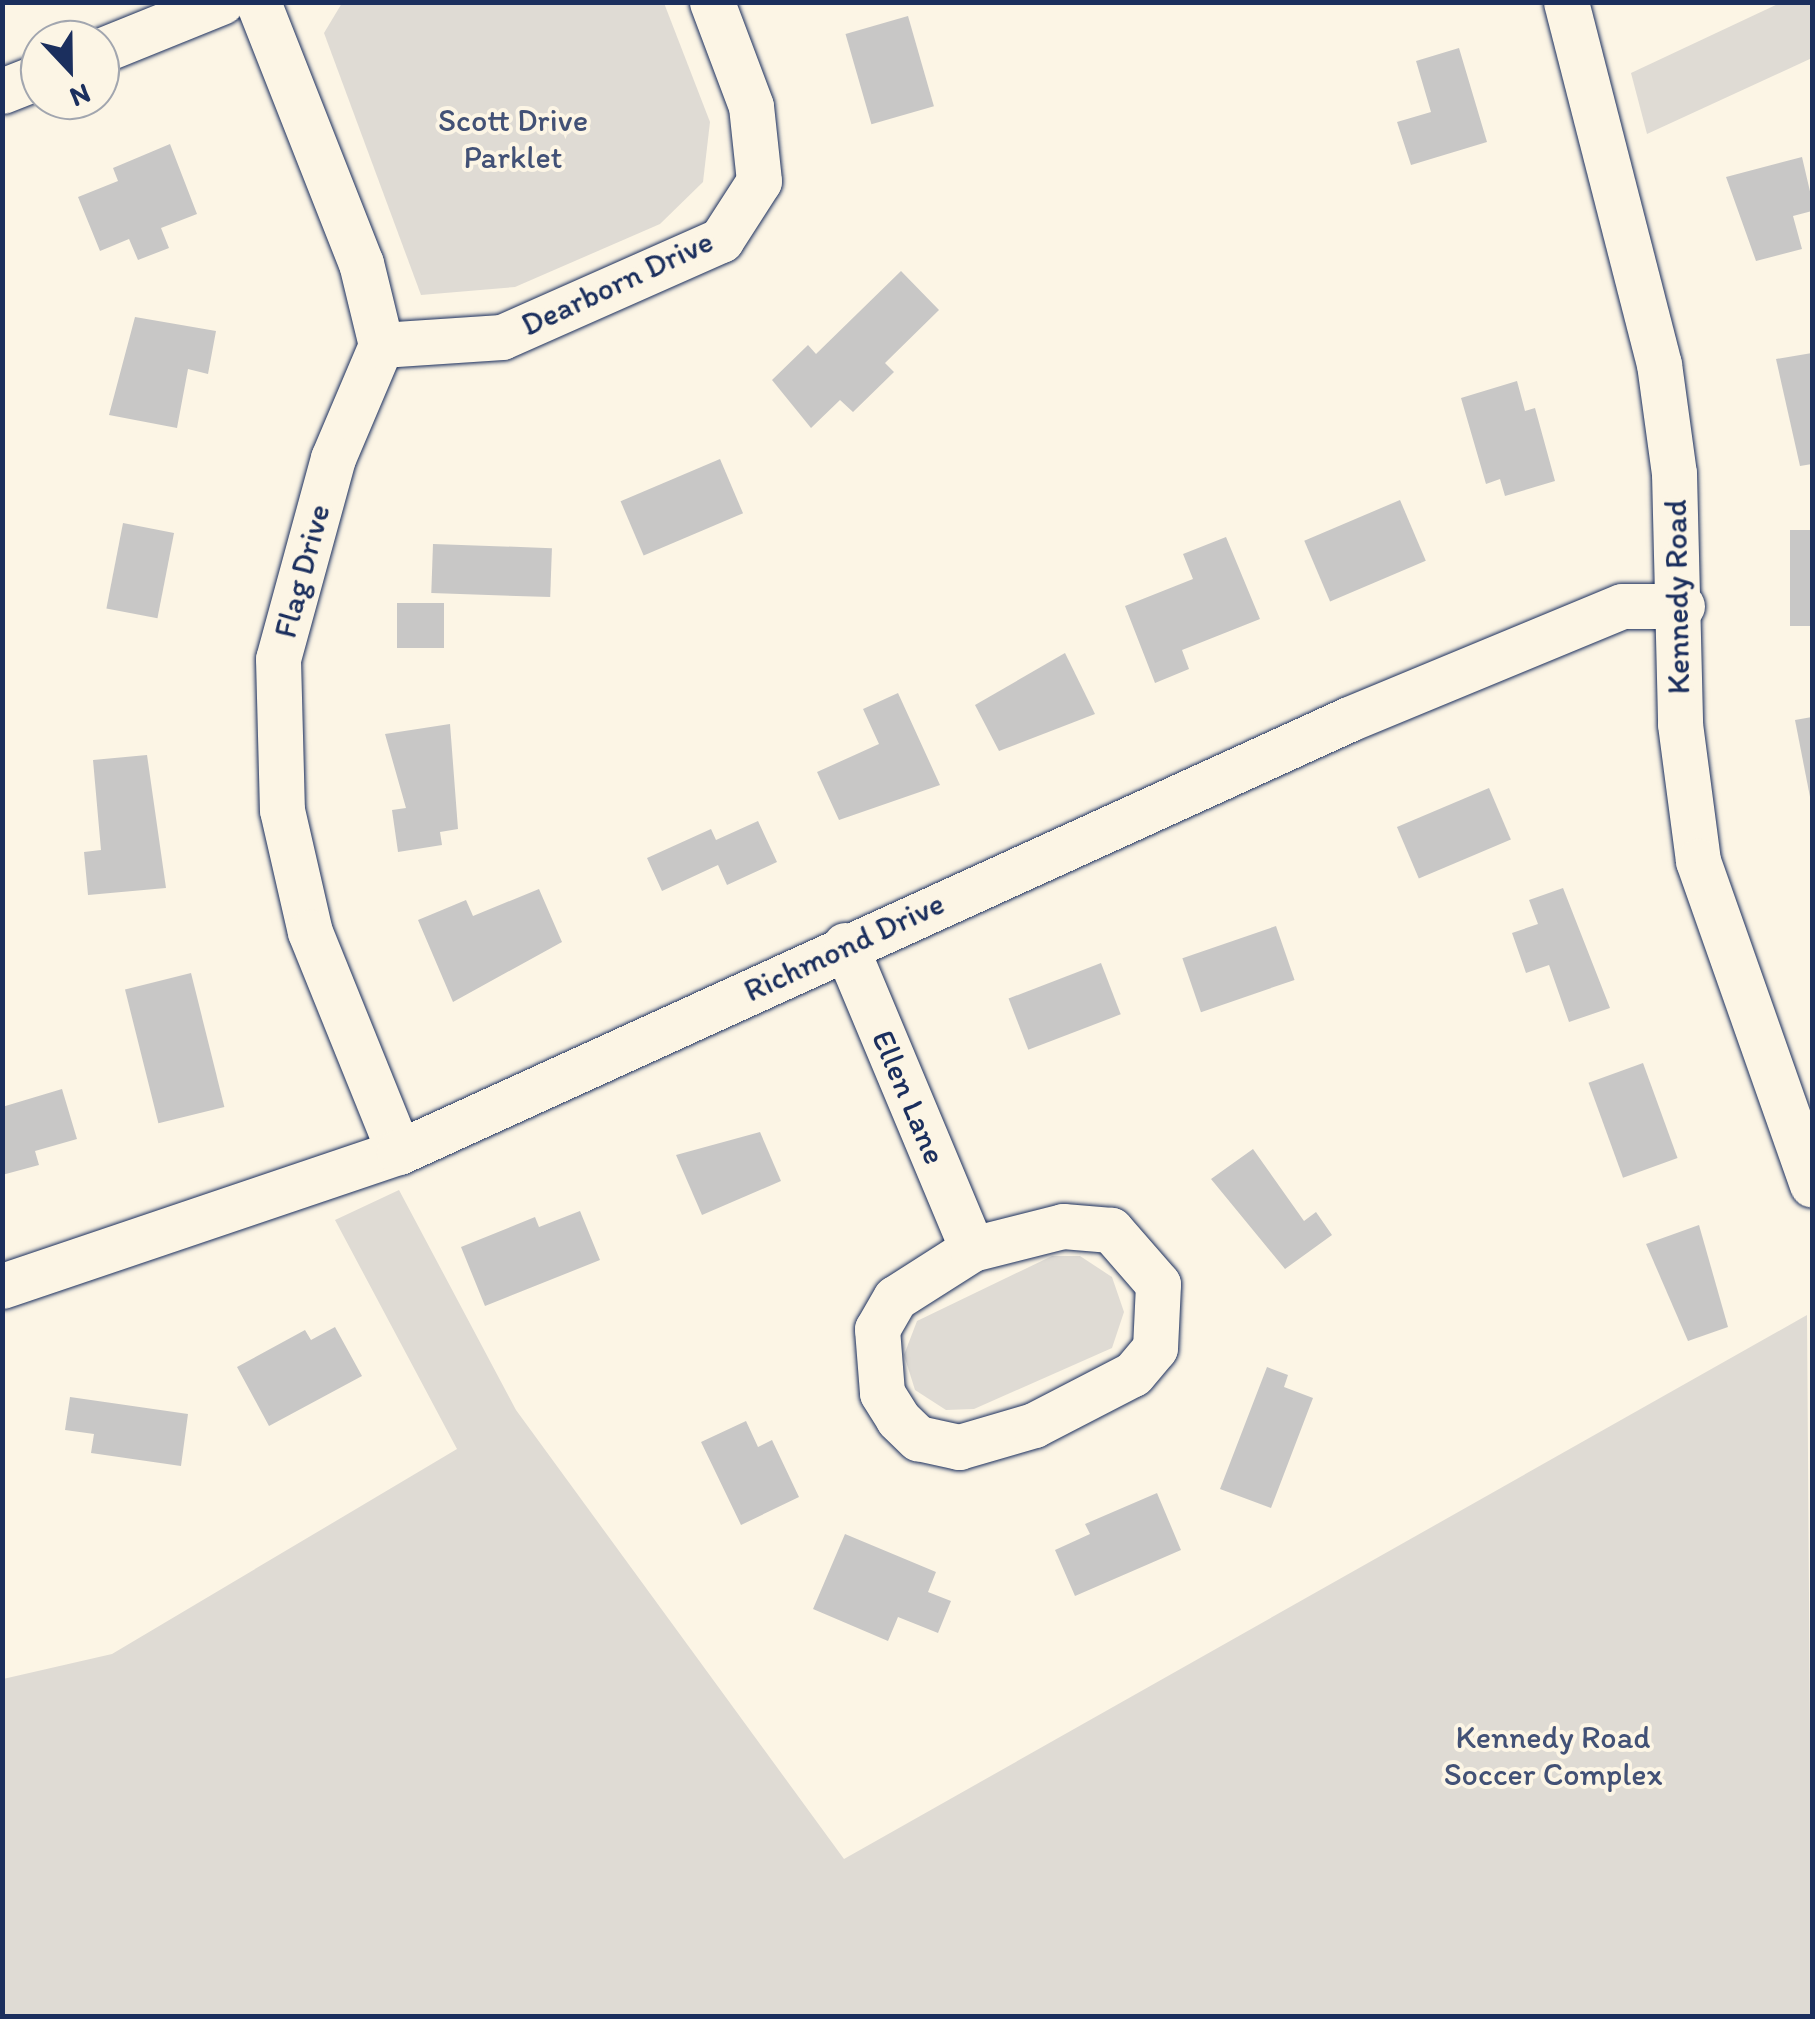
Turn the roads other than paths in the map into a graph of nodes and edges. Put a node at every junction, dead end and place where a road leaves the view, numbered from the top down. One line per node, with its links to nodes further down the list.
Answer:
1 (220, 2): 5 (street)
2 (258, 2): 6 (street)
3 (712, 2): 6 (street, Dearborn Drive)
4 (1566, 2): 7 (street, Kennedy Road)
5 (120, 44)
6 (381, 345): 9 (street, Flag Drive)
7 (1682, 606): 8 (street, Richmond Drive); 10 (street, Kennedy Road)
8 (846, 945): 9 (street, Richmond Drive); 11 (street, Ellen Lane)
9 (399, 1152): 12 (street, Richmond Drive)
10 (1812, 1184)
11 (972, 1249): 11 (street)
12 (2, 1286)

